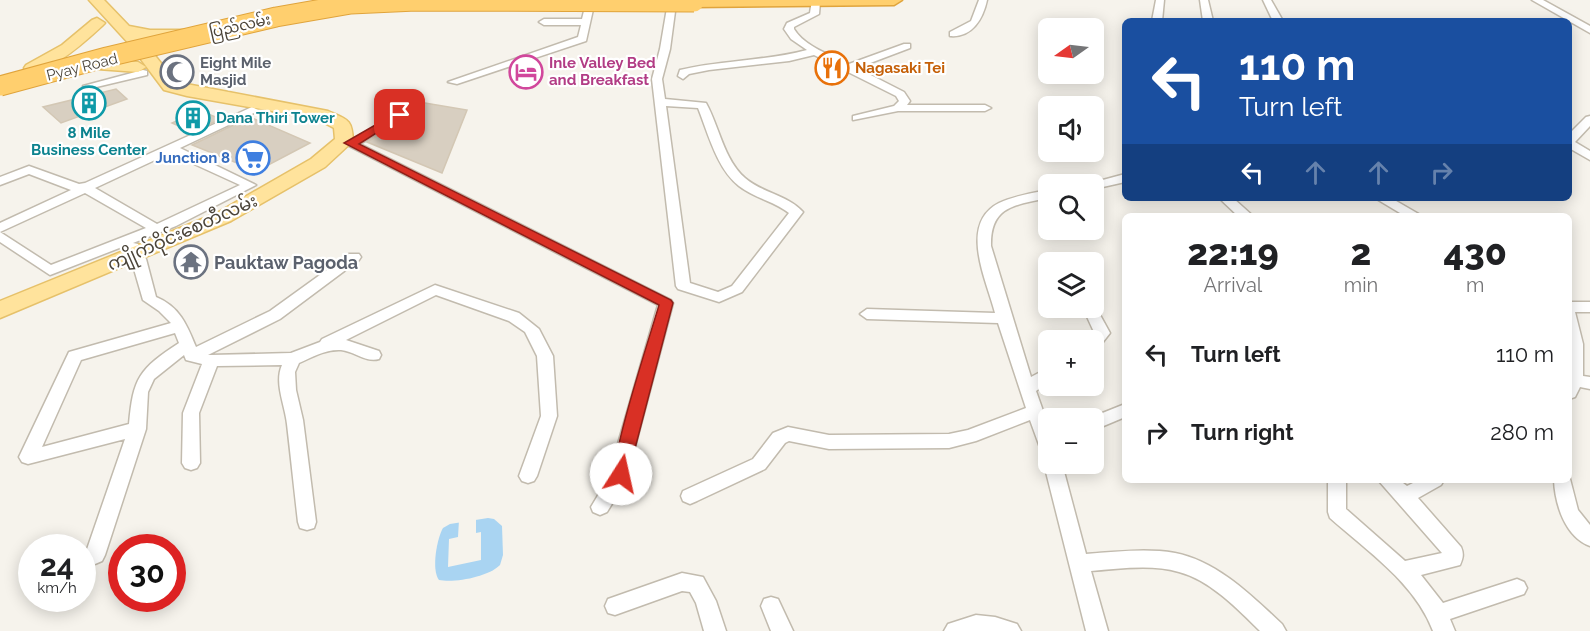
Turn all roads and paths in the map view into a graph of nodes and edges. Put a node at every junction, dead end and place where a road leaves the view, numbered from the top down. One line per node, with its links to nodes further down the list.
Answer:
1 (374, 0): 34 (highway, ပြည်လမ်း, bridge)
2 (894, 0): 10 (highway, ပြည်လမ်း)
3 (983, 0): 25 (street)
4 (1160, 0): 14 (street)
5 (1204, 0): 15 (street)
6 (1267, 0): 16 (street)
7 (1536, 0): 17 (street)
8 (344, 2): 13 (main road, ပြည်လမ်း); 26 (main road, ပြည်လမ်း)
9 (698, 2): 10 (highway, ပြည်လမ်း); 12 (main road, ပြည်လမ်း); 34 (highway, ပြည်လမ်း, bridge)
10 (815, 2): 28 (street)
11 (89, 3): 21 (main road); 22 (main road)
12 (671, 4): 13 (main road, ပြည်လမ်း); 36 (street)
13 (589, 5): 20 (street)
14 (1157, 18)
15 (1207, 18)
16 (1276, 18)
17 (1567, 18)
18 (1572, 21): 24 (street)
19 (544, 22): 20 (street)
20 (586, 22): 33 (street)
21 (97, 23): 29 (main road); 31 (main road)
22 (121, 25): 26 (main road, ပြည်လမ်း); 29 (main road)
23 (1572, 31): 24 (street)
24 (1590, 31)
25 (953, 34)
26 (178, 38): 29 (main road)
27 (907, 46): 30 (street)
28 (817, 51): 30 (street); 32 (street)
29 (137, 57): 31 (main road); 31 (main road, Pyay Road); 35 (street); 39 (main road); 44 (main road)
30 (850, 67): 37 (street)
31 (35, 73): 34 (main road)
32 (683, 76)
33 (453, 82)
34 (0, 83)
35 (88, 86)
36 (660, 102): 36 (street)
37 (898, 108): 38 (street); 41 (street)
38 (985, 108)
39 (252, 110): 44 (main road); 46 (street)
40 (400, 115): 44 (street)
41 (857, 118)
42 (1590, 119): 43 (street)
43 (1572, 139)
44 (344, 142): 47 (street); 61 (main road, ကျိုက်ဝိုင်းစေတီလမ်း); 93 (street)
45 (1572, 144): 48 (street)
46 (170, 148): 52 (street); 59 (street)
47 (389, 154)
48 (1590, 156)
49 (1122, 179): 51 (street)
50 (0, 181): 52 (street)
51 (1104, 183)
52 (82, 188): 58 (street); 59 (street)
53 (1038, 196): 68 (street)
54 (1228, 201): 56 (street)
55 (1389, 201): 57 (street)
56 (1242, 213)
57 (1410, 213)
58 (0, 228)
59 (157, 229): 60 (street)
60 (0, 236)
61 (136, 251): 63 (main road); 66 (main road, ကျိုက်ဝိုင်းစေတီလမ်း); 69 (street)
62 (354, 257): 72 (street)
63 (0, 300)
64 (1572, 307): 65 (street)
65 (1590, 307)
66 (0, 310)
67 (867, 314): 68 (street)
68 (1004, 318): 78 (street)
69 (180, 326): 72 (street); 83 (street)
70 (1572, 327): 77 (street)
71 (327, 343): 73 (street); 74 (street); 86 (street)
72 (190, 350): 75 (street); 83 (street)
73 (373, 355)
74 (293, 359): 75 (street); 94 (street)
75 (211, 362): 84 (street)
76 (1038, 381): 78 (street)
77 (1578, 386)
78 (1028, 388): 79 (street)
79 (1036, 411): 81 (street); 91 (street)
80 (1122, 411): 82 (street)
81 (1038, 417)
82 (1104, 419)
83 (137, 429): 96 (street)
84 (191, 463)
85 (1056, 474): 97 (street)
86 (528, 476)
87 (1337, 483): 98 (street)
88 (1390, 483): 92 (street)
89 (1429, 483): 92 (street)
90 (1563, 483): 95 (street)
91 (690, 496)
92 (1405, 496): 98 (street)
93 (600, 507)
94 (307, 522)
95 (1590, 538)
96 (96, 552)
97 (1080, 563): 107 (street); 108 (street)
98 (1404, 570): 102 (street)
99 (1517, 588): 102 (street)
100 (615, 606): 103 (street)
101 (771, 606): 104 (street)
102 (1441, 622)
103 (715, 631)
104 (782, 631)
105 (955, 631): 106 (street)
106 (1010, 631)
107 (1097, 631)
108 (1275, 631)

